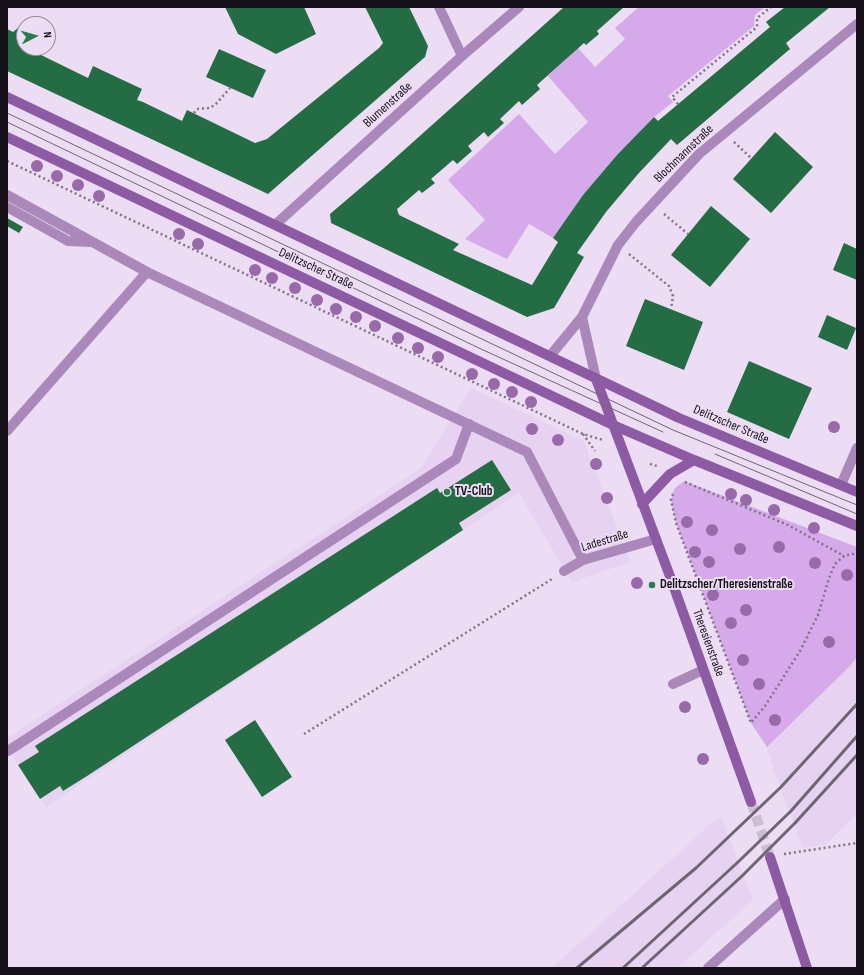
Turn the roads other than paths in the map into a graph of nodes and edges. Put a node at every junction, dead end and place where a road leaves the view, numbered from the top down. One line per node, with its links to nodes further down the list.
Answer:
1 (439, 7): 4 (street)
2 (519, 7): 4 (street, Blumenstraße)
3 (857, 24): 12 (street, Blochmannstraße)
4 (462, 56): 9 (street, Blumenstraße)
5 (7, 97): 9 (main road, Delitzscher Straße)
6 (7, 137): 16 (main road, Delitzscher Straße)
7 (7, 195): 10 (street)
8 (7, 207): 10 (street)
9 (276, 224): 13 (main road, Delitzscher Straße)
10 (93, 242): 11 (street)
11 (147, 272): 15 (street); 17 (street)
12 (582, 317): 13 (street, Blochmannstraße); 14 (street)
13 (550, 356): 14 (main road, Delitzscher Straße)
14 (596, 379): 16 (main road); 20 (main road, Delitzscher Straße)
15 (469, 424): 25 (street); 29 (street)
16 (613, 426): 19 (main road, Delitzscher Straße); 22 (main road, Theresienstraße)
17 (7, 431)
18 (857, 448): 20 (street)
19 (694, 460): 22 (main road); 23 (main road, Delitzscher Straße)
20 (841, 485): 21 (main road, Delitzscher Straße)
21 (857, 492)
22 (642, 504): 24 (main road, Theresienstraße)
23 (857, 526)
24 (656, 539): 25 (street, Ladestraße); 27 (main road, Theresienstraße)
25 (583, 560): 26 (street, Ladestraße)
26 (564, 572)
27 (703, 670): 28 (street); 30 (main road, Theresienstraße)
28 (673, 684)
29 (8, 751)
30 (751, 802)
31 (770, 857): 32 (main road)
32 (785, 899): 33 (street); 34 (main road)
33 (708, 968)
34 (807, 968)

